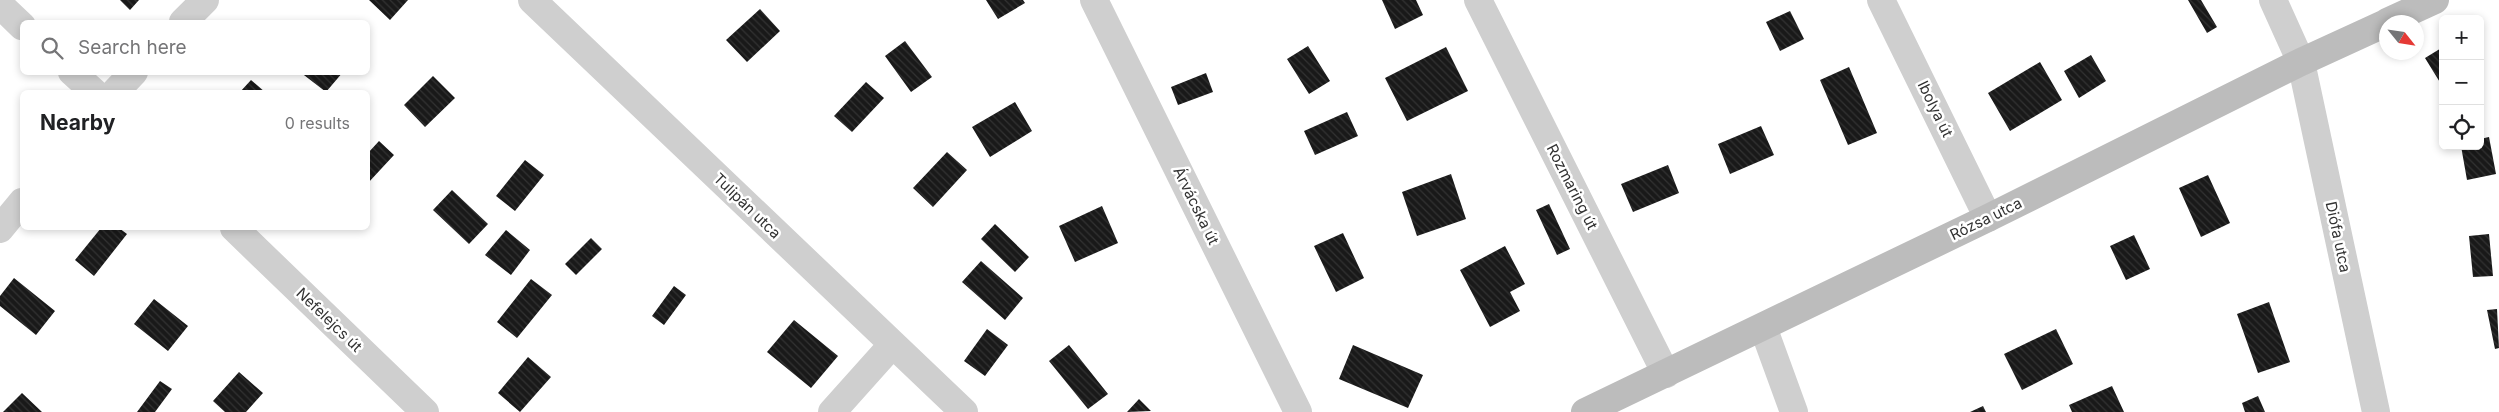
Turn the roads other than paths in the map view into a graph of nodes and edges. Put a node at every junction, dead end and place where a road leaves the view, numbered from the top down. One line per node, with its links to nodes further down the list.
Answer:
1 (204, 0): 10 (street)
2 (532, 0): 23 (street, Tulipán utca)
3 (1094, 0): 28 (street, Árvácska út)
4 (1478, 0): 24 (street, Rozmaring út)
5 (1881, 0): 19 (street, Ibolya út)
6 (2273, 0): 13 (street, Diófa utca)
7 (2435, 0): 9 (street, Rózsa utca)
8 (0, 5): 11 (street)
9 (2404, 15)
10 (185, 20)
11 (20, 24)
12 (2379, 27): 13 (street, Rózsa utca)
13 (2301, 62): 19 (street, Rózsa utca); 31 (street, Diófa utca)
14 (75, 75): 16 (street)
15 (131, 75): 17 (street)
16 (92, 90)
17 (117, 90)
18 (20, 204): 20 (street)
19 (1988, 218): 22 (street, Rózsa utca)
20 (0, 229)
21 (236, 230): 25 (street, Nefelejcs út)
22 (1763, 327): 24 (street, Rózsa utca); 30 (street)
23 (892, 345): 26 (street); 27 (street, Tulipán utca)
24 (1666, 374): 29 (street, Rózsa utca)
25 (425, 412)
26 (832, 412)
27 (964, 412)
28 (1298, 412)
29 (1585, 412)
30 (1794, 412)
31 (2376, 412)

